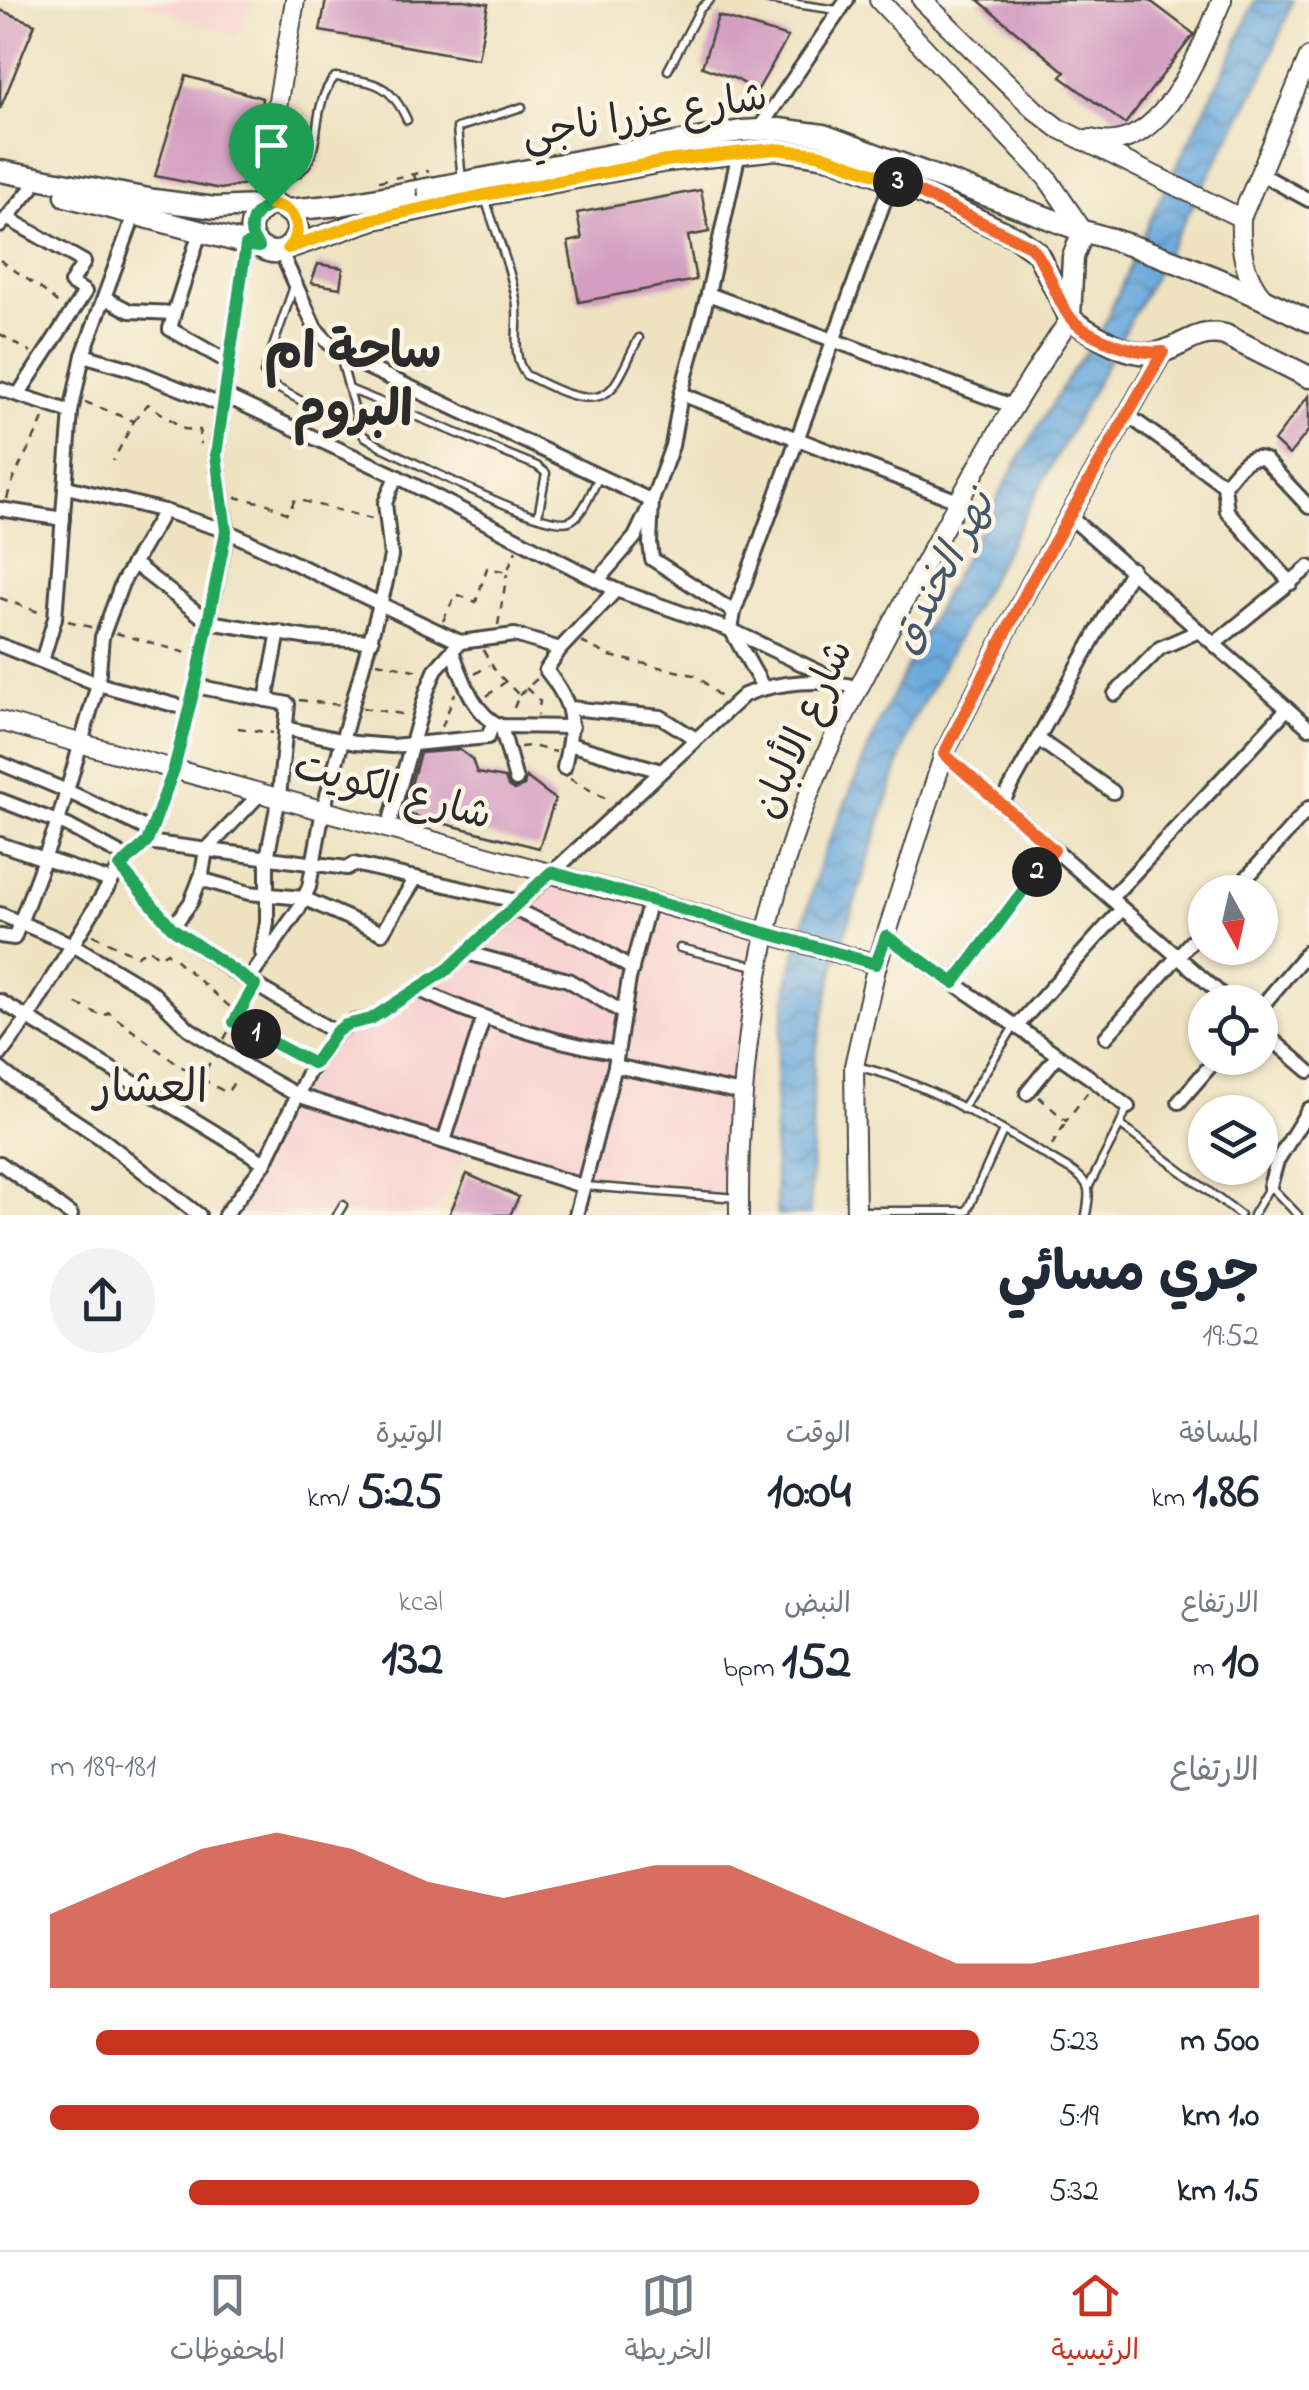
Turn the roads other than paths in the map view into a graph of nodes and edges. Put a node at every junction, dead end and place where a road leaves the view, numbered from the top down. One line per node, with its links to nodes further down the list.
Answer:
1 (295, 0): 18 (main road)
2 (710, 0): 9 (lane)
3 (769, 0): 7 (lane)
4 (879, 0): 28 (main road)
5 (922, 0): 12 (main road)
6 (1222, 0): 12 (main road)
7 (843, 5): 13 (street)
8 (1309, 57): 16 (main road)
9 (668, 70)
10 (522, 107): 19 (lane)
11 (406, 120): 18 (lane)
12 (1058, 128): 26 (main road)
13 (759, 129): 19 (main road, شارع عزرا ناجي); 28 (main road, شارع عزرا ناجي)
14 (739, 152): 17 (main road, شارع عزرا ناجي); 22 (main road, شارع عزرا ناجي); 33 (street)
15 (0, 172): 24 (main road, شارع عزرا ناجي)
16 (1260, 173): 23 (street); 26 (main road)
17 (892, 180): 37 (main road, شارع عزرا ناجي); 40 (street)
18 (272, 181): 24 (main road)
19 (462, 182): 24 (main road, شارع عزرا ناجي)
20 (0, 183): 21 (main road)
21 (32, 188): 25 (main road); 27 (street)
22 (484, 195): 31 (main road, شارع عزرا ناجي); 39 (lane)
23 (1309, 200)
24 (274, 208): 30 (main road); 31 (main road)
25 (135, 214): 29 (main road); 34 (street)
26 (1241, 218): 35 (main road)
27 (4, 222): 49 (street)
28 (1083, 231): 35 (main road, شارع عزرا ناجي); 37 (main road)
29 (200, 232): 30 (main road); 36 (street)
30 (253, 246): 31 (main road); 44 (street)
31 (284, 250): 32 (street)
32 (295, 285): 42 (street); 52 (lane)
33 (708, 294): 40 (street); 48 (street)
34 (104, 298): 36 (street); 43 (street)
35 (1264, 299): 38 (main road, شارع عزرا ناجي)
36 (174, 313): 44 (street)
37 (1070, 319): 41 (main road); 53 (main road, شارع الألبان)
38 (1309, 322)
39 (639, 338)
40 (834, 341): 53 (street); 55 (street)
41 (1163, 352): 45 (main road); 54 (main road)
42 (339, 354): 47 (lane); 57 (street)
43 (82, 355): 50 (street); 51 (street)
44 (228, 362): 50 (street)
45 (1309, 377)
46 (0, 389): 49 (street)
47 (349, 389): 65 (lane); 65 (lane)
48 (681, 394): 55 (street); 60 (street)
49 (18, 395): 51 (street)
50 (222, 400): 56 (street); 68 (street)
51 (72, 405): 59 (street)
52 (311, 406)
53 (1012, 406): 61 (main road, شارع الألبان)
54 (1126, 414): 58 (street); 66 (main road)
55 (799, 440): 61 (street); 76 (street)
56 (396, 476): 72 (street); 75 (street)
57 (600, 476): 60 (street); 65 (lane)
58 (1224, 485): 62 (street); 73 (street)
59 (67, 487): 64 (street); 67 (street)
60 (652, 501): 72 (street); 76 (street)
61 (958, 502): 88 (main road, شارع الألبان)
62 (1309, 507)
63 (2, 510): 67 (street)
64 (164, 511): 68 (street); 69 (street)
65 (538, 516)
66 (1069, 516): 71 (street); 106 (main road)
67 (63, 518): 86 (street)
68 (226, 531): 75 (street); 77 (street)
69 (134, 563): 77 (street); 87 (street)
70 (1309, 567): 73 (street)
71 (1132, 569): 79 (street); 103 (street)
72 (598, 580): 74 (street)
73 (1291, 583): 82 (street)
74 (616, 590): 78 (street); 85 (street)
75 (381, 604): 81 (street); 84 (street)
76 (734, 612): 78 (street)
77 (209, 622): 80 (street); 89 (street)
78 (730, 630): 88 (street); 90 (street)
79 (1199, 631): 82 (street); 91 (street)
80 (280, 632): 81 (street); 92 (street)
81 (372, 641): 101 (street)
82 (1214, 644): 95 (street)
83 (0, 645): 86 (street)
84 (456, 646): 85 (street); 100 (street); 105 (street)
85 (560, 649): 93 (street)
86 (42, 661): 87 (street)
87 (98, 684): 94 (street); 104 (street)
88 (849, 685): 90 (street); 142 (main road, شارع الألبان)
89 (195, 686): 92 (street); 94 (street)
90 (764, 687): 102 (street)
91 (1115, 694)
92 (266, 700): 99 (street)
93 (570, 708): 97 (street); 102 (street)
94 (190, 709): 108 (street)
95 (1287, 709): 98 (street); 135 (street)
96 (0, 720): 104 (main road, شارع الكويت)
97 (572, 727): 100 (street); 109 (street)
98 (1309, 728)
99 (285, 732): 101 (street); 113 (street)
100 (502, 732): 105 (street); 110 (street)
101 (344, 738): 105 (street); 117 (street)
102 (696, 739): 109 (street)
103 (1038, 739): 112 (street); 115 (street)
104 (81, 743): 108 (main road, شارع الكويت); 111 (street)
105 (413, 744): 119 (street)
106 (944, 754): 115 (street); 144 (main road)
107 (0, 764): 111 (street)
108 (174, 769): 113 (main road, شارع الكويت); 120 (street)
109 (661, 771): 128 (street)
110 (516, 780)
111 (67, 791): 118 (street); 120 (street)
112 (1113, 792)
113 (270, 795): 117 (main road, شارع الكويت); 122 (street); 125 (street)
114 (0, 800): 118 (street)
115 (1002, 803): 123 (street)
116 (1309, 808): 129 (street)
117 (323, 810): 119 (main road, شارع الكويت); 127 (street)
118 (58, 822): 124 (street); 126 (street)
119 (388, 828): 128 (main road, شارع الكويت)
120 (149, 837): 122 (street); 126 (street)
121 (0, 844): 124 (street)
122 (206, 850): 125 (street); 131 (street)
123 (1054, 850): 135 (street); 156 (street)
124 (43, 858): 132 (street); 140 (street)
125 (267, 858): 127 (street); 133 (street)
126 (124, 863): 132 (street); 141 (street)
127 (314, 864): 130 (street); 134 (street)
128 (551, 872): 136 (main road, شارع الكويت); 137 (street)
129 (1249, 875)
130 (416, 878): 134 (street); 137 (street)
131 (200, 879): 133 (street); 141 (street)
132 (111, 881): 145 (street)
133 (266, 896): 134 (street); 152 (street)
134 (303, 898): 152 (street)
135 (1111, 898): 138 (street)
136 (650, 900): 142 (main road, شارع الكويت); 154 (street)
137 (517, 906): 149 (street); 154 (street)
138 (1122, 909): 150 (street); 164 (street)
139 (0, 914): 140 (street)
140 (20, 922): 143 (street); 145 (street)
141 (172, 928): 155 (street)
142 (772, 934): 151 (main road, شارع الكويت); 153 (main road, شارع الألبان)
143 (0, 936)
144 (886, 936): 151 (main road); 156 (street)
145 (74, 945): 162 (street); 177 (street)
146 (1188, 945): 150 (street)
147 (680, 948): 153 (lane)
148 (1309, 950): 158 (street)
149 (466, 953): 159 (street); 161 (street)
150 (1177, 957): 157 (street); 166 (street)
151 (870, 962): 171 (main road)
152 (258, 965): 155 (street)
153 (760, 967): 176 (main road, شارع الألبان)
154 (632, 969): 161 (street)
155 (251, 983): 165 (street)
156 (954, 983): 164 (street)
157 (1210, 985)
158 (1278, 987)
159 (420, 990): 163 (street); 165 (street)
160 (0, 1000): 162 (street)
161 (624, 1012): 170 (street)
162 (29, 1016): 168 (street); 186 (street)
163 (483, 1018): 170 (street); 184 (street)
164 (1016, 1026): 169 (street); 180 (lane)
165 (336, 1032): 177 (street)
166 (1106, 1037)
167 (1278, 1044): 173 (street)
168 (0, 1055)
169 (1058, 1055): 175 (street); 179 (street)
170 (616, 1060): 176 (street); 187 (street)
171 (854, 1066): 180 (lane); 192 (main road)
172 (0, 1068): 195 (street)
173 (1309, 1071)
174 (1202, 1075): 178 (street)
175 (1028, 1092)
176 (742, 1093): 191 (main road, شارع الألبان)
177 (297, 1094): 184 (street); 186 (street)
178 (1179, 1102)
179 (1128, 1107): 182 (lane)
180 (962, 1109): 183 (lane)
181 (1309, 1109): 189 (street)
182 (1120, 1125): 188 (lane); 200 (lane)
183 (1003, 1131): 188 (lane); 193 (lane)
184 (444, 1141): 187 (street)
185 (0, 1162): 194 (street)
186 (265, 1163): 196 (street)
187 (582, 1186): 191 (lane); 198 (street)
188 (1089, 1186): 199 (lane)
189 (1270, 1186): 201 (lane); 202 (lane)
190 (343, 1205): 197 (lane)
191 (738, 1206)
192 (856, 1213): 193 (lane)
193 (967, 1213)
194 (70, 1215)
195 (199, 1215)
196 (224, 1215)
197 (337, 1215)
198 (576, 1215)
199 (1086, 1215)
200 (1240, 1215)
201 (1252, 1215)
202 (1298, 1215)

